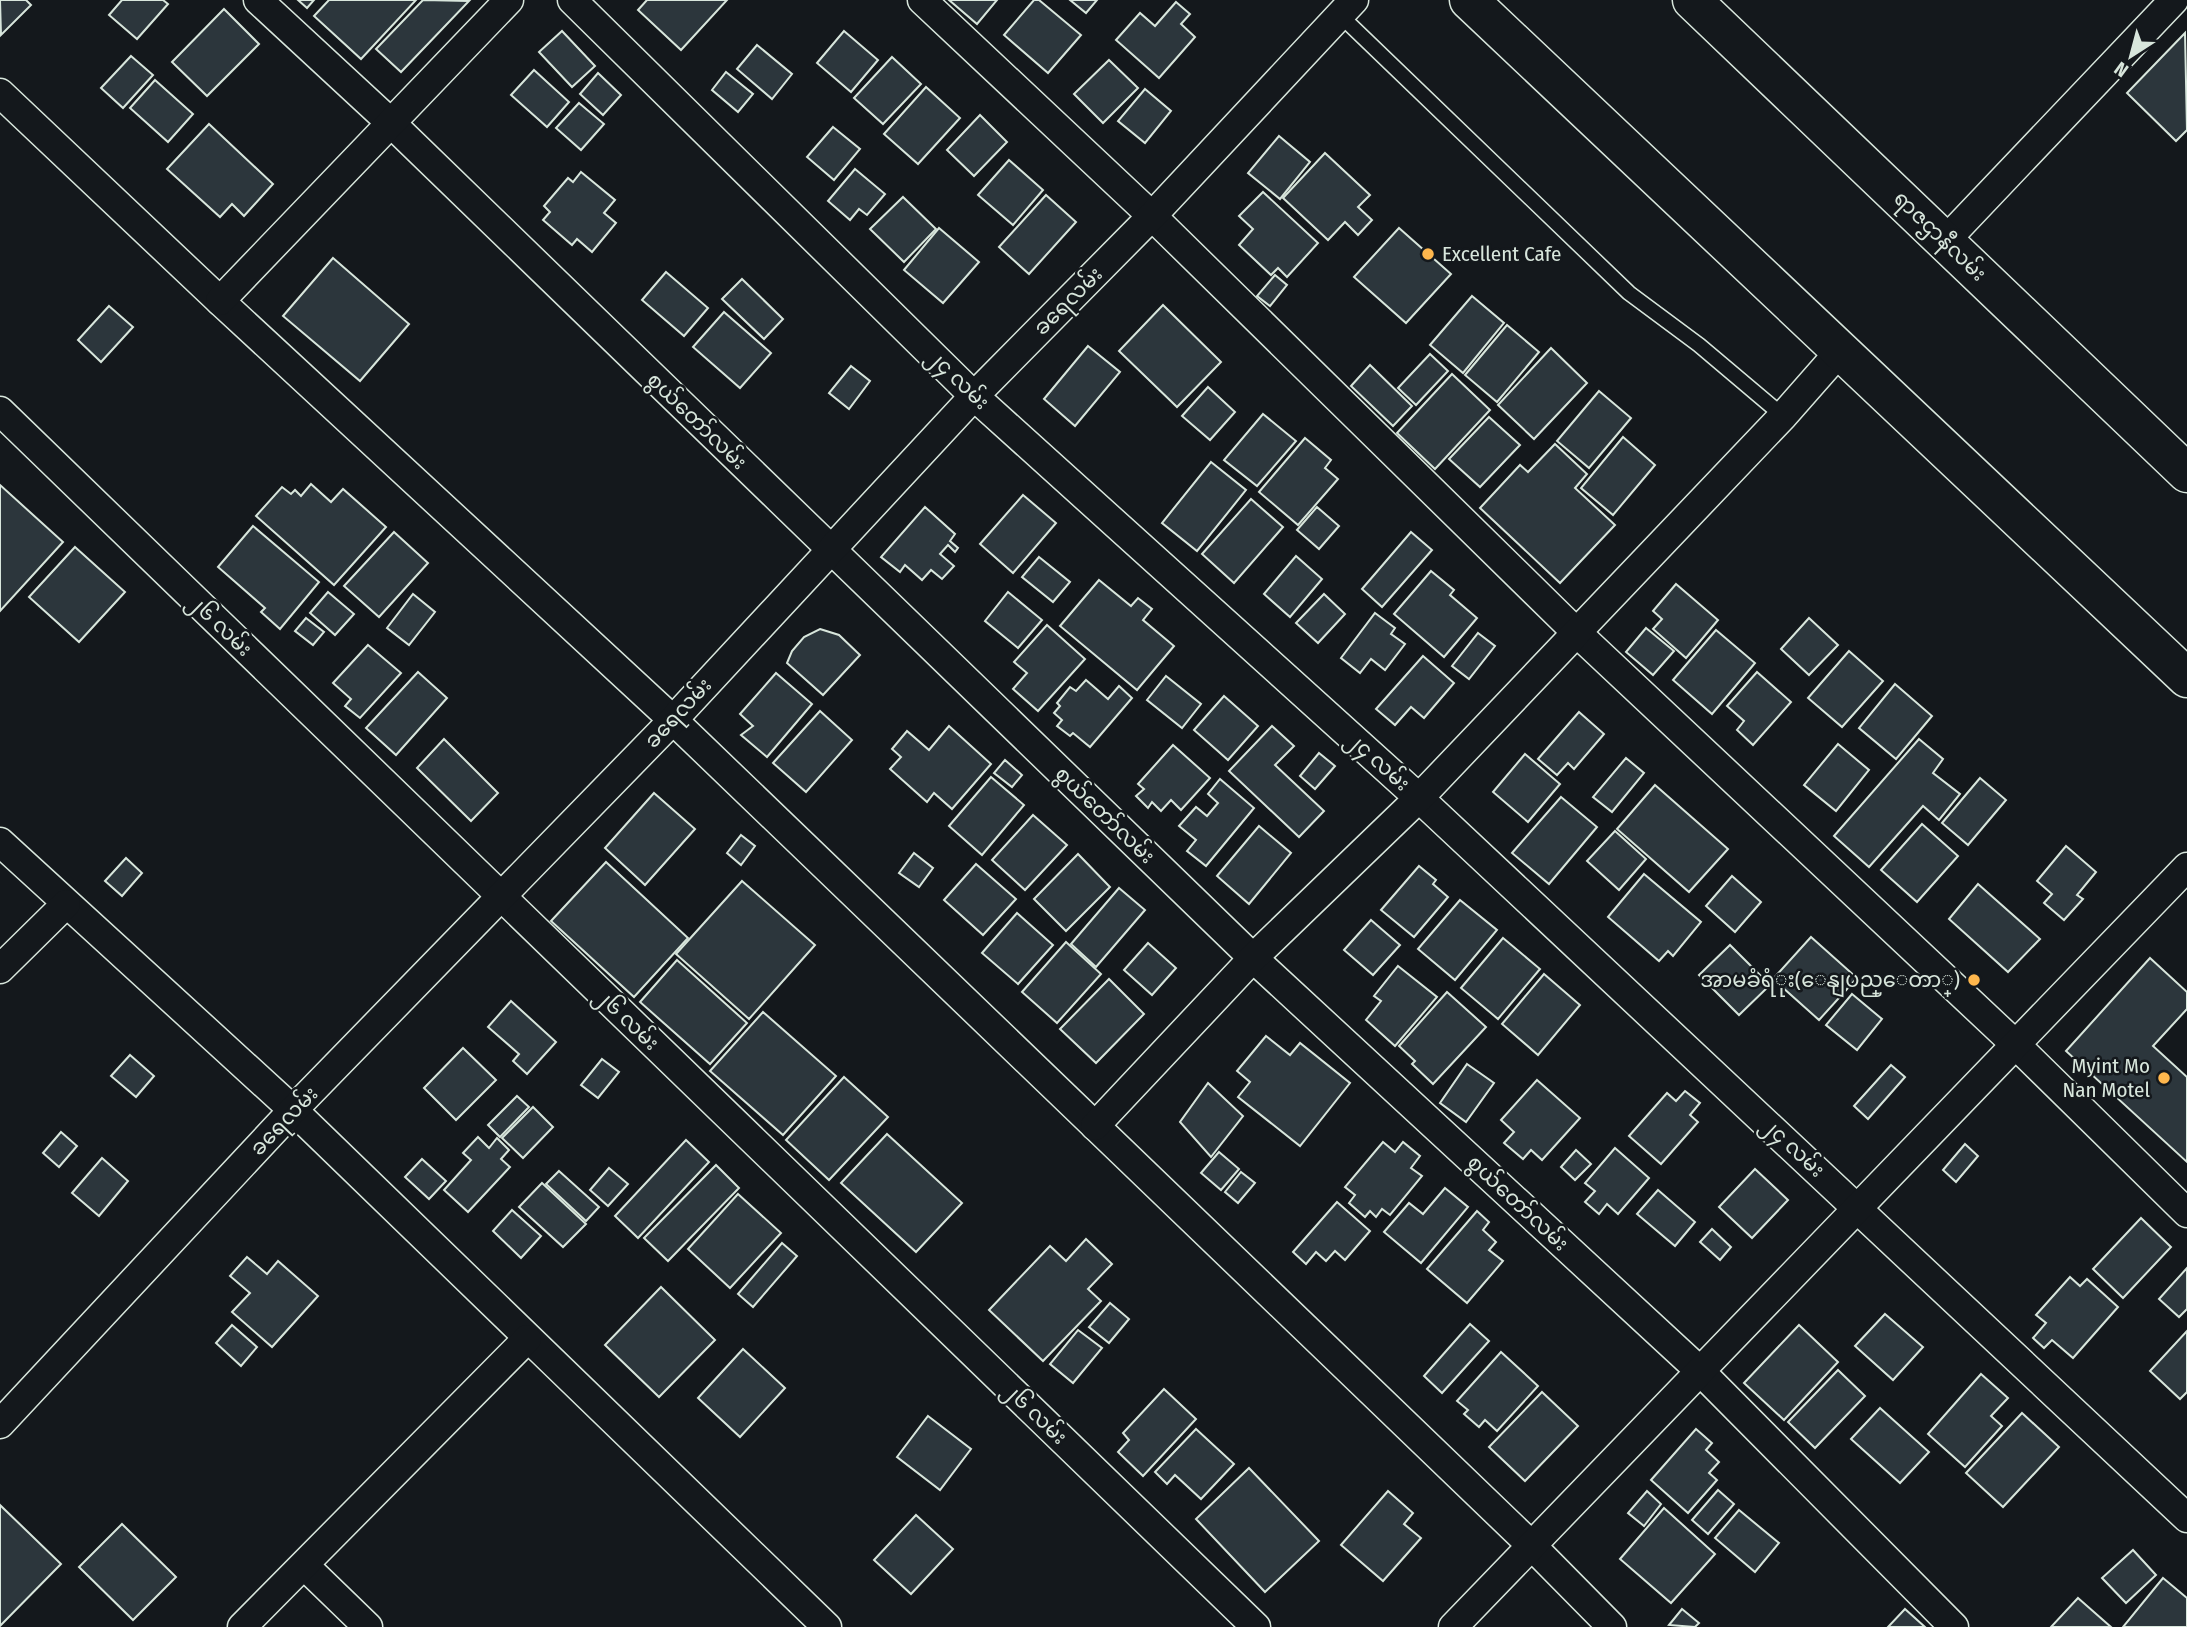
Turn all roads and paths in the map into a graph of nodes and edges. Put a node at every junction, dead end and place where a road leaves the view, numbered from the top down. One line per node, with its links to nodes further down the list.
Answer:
1 (258, 0): 10 (street, စွယ်တော်လမ်း)
2 (509, 0): 10 (street)
3 (572, 0): 15 (street, ၂၄ လမ်း)
4 (922, 0): 11 (street)
5 (1469, 0): 14 (main road)
6 (1692, 0): 12 (main road, ရာဇဌာနီလမ်း)
7 (2174, 0): 12 (street)
8 (1347, 8): 11 (street, ခရေလမ်း); 17 (lane)
9 (0, 93): 13 (street)
10 (391, 123): 13 (street); 19 (street, စွယ်တော်လမ်း)
11 (1152, 216): 15 (street, ခရေလမ်း); 20 (street)
12 (1945, 242): 18 (main road, ရာဇဌာနီလမ်း)
13 (220, 301): 22 (street)
14 (1841, 350): 17 (street); 21 (main road)
15 (974, 396): 19 (street, ခရေလမ်း); 23 (street, ၂၄ လမ်း)
16 (0, 411): 26 (street, ၂၆ လမ်း)
17 (1783, 416): 20 (street)
18 (2187, 473)
19 (830, 550): 22 (street, ခရေလမ်း); 28 (street, စွယ်တော်လမ်း)
20 (1575, 631): 23 (street); 30 (street)
21 (2187, 678)
22 (673, 720): 26 (street, ခရေလမ်း); 32 (street)
23 (1419, 798): 28 (street); 33 (street, ၂၄ လမ်း)
24 (0, 842): 27 (street)
25 (2187, 867): 30 (street)
26 (502, 898): 31 (street, ခရေလမ်း); 44 (street, ၂၆ လမ်း)
27 (66, 904): 29 (street); 31 (street)
28 (1253, 957): 32 (street); 36 (street, စွယ်တော်လမ်း)
29 (0, 970)
30 (2016, 1045): 33 (street); 34 (street)
31 (293, 1111): 35 (street); 37 (street, ခရေလမ်း)
32 (1095, 1126): 39 (street)
33 (1857, 1208): 36 (street); 38 (street, ၂၄ လမ်း)
34 (2187, 1213)
35 (527, 1339): 40 (street); 43 (street)
36 (1700, 1371): 39 (street); 47 (street, စွယ်တော်လမ်း)
37 (0, 1424)
38 (2187, 1518)
39 (1532, 1546): 45 (street); 46 (street)
40 (305, 1566): 41 (street); 42 (street)
41 (243, 1627)
42 (368, 1627)
43 (827, 1627)
44 (1256, 1627)
45 (1453, 1627)
46 (1612, 1627)
47 (1954, 1627)

